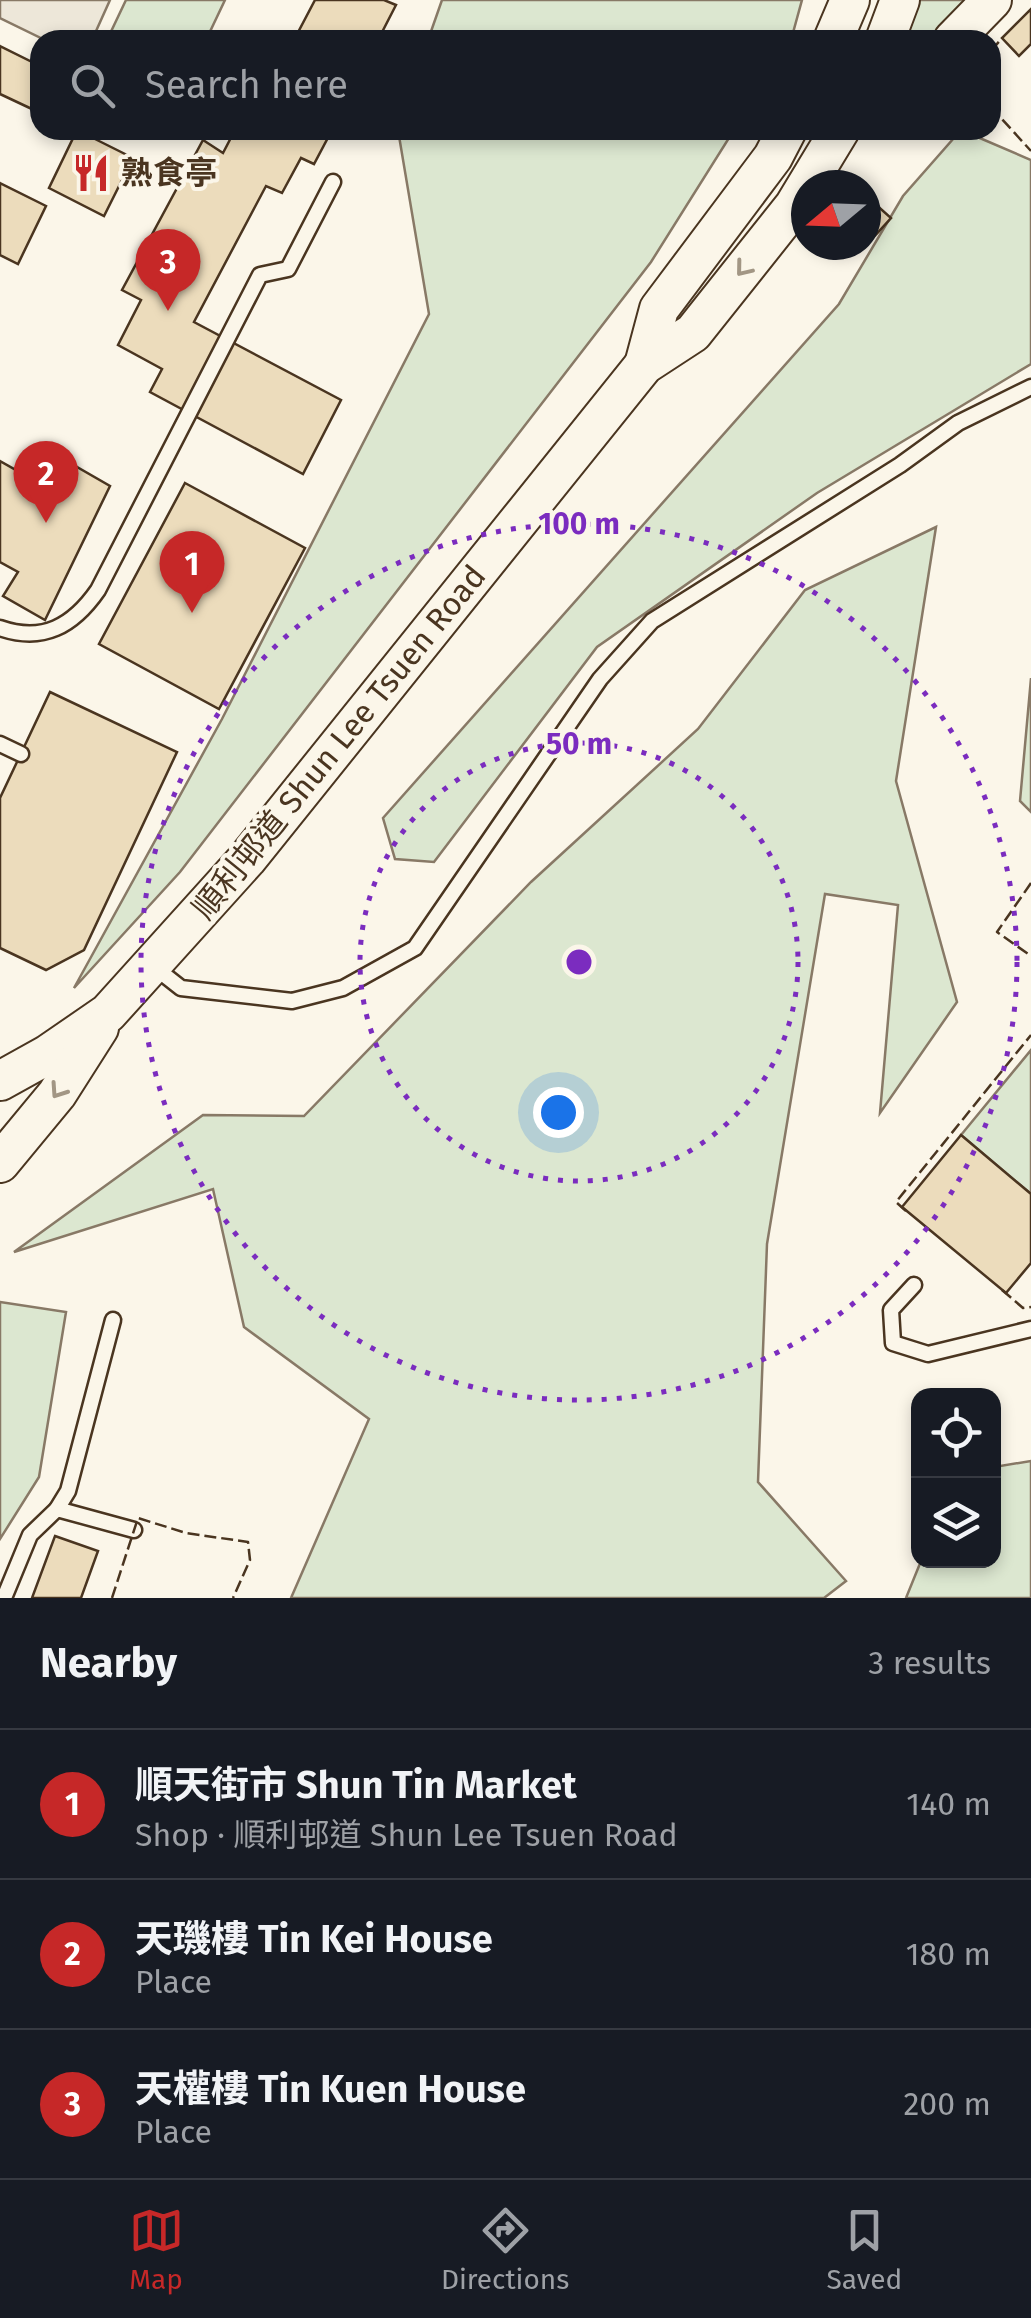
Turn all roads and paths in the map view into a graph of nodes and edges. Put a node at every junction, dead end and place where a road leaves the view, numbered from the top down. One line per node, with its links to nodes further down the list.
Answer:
1 (850, 0): 4 (main road)
2 (900, 0): 5 (main road)
3 (992, 0): 6 (main road)
4 (837, 30)
5 (889, 30)
6 (964, 30)
7 (782, 140): 14 (main road, 順利邨道 Shun Lee Tsuen Road)
8 (835, 140): 10 (main road, 順利邨道 Shun Lee Tsuen Road)
9 (859, 140): 11 (main road)
10 (818, 170)
11 (830, 170)
12 (333, 182): 16 (lane)
13 (791, 212): 14 (main road, 順利邨道 Shun Lee Tsuen Road, one-way to 14)
14 (644, 365): 19 (main road, 順利邨道 Shun Lee Tsuen Road)
15 (1031, 387): 19 (lane)
16 (0, 628)
17 (0, 744): 18 (lane)
18 (20, 754)
19 (152, 966): 20 (main road, 順利邨道 Shun Lee Tsuen Road)
20 (108, 1013): 21 (main road, 順利邨道 Shun Lee Tsuen Road); 22 (main road, one-way to 22)
21 (0, 1081)
22 (0, 1163)
23 (914, 1285): 25 (lane)
24 (114, 1320): 26 (lane)
25 (1031, 1328)
26 (56, 1509): 27 (lane); 28 (lane)
27 (134, 1530)
28 (4, 1598)

